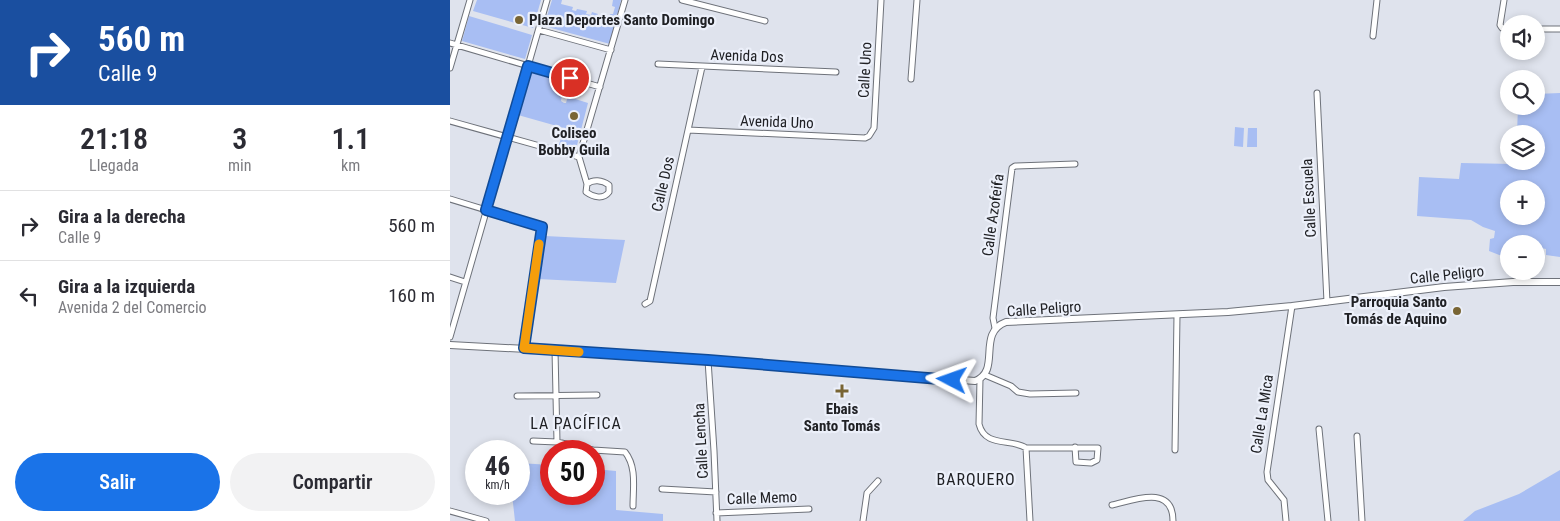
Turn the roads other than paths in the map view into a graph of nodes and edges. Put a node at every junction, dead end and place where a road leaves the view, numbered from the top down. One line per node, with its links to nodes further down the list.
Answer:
1 (470, 0): 18 (street)
2 (547, 0): 15 (street)
3 (625, 0): 19 (street)
4 (682, 0): 10 (street)
5 (709, 0): 10 (street)
6 (881, 0): 31 (street, Calle Uno)
7 (916, 0): 25 (street)
8 (1377, 0): 16 (street)
9 (1504, 0): 11 (street)
10 (708, 6): 12 (street)
11 (1502, 15)
12 (765, 21)
13 (1545, 29): 14 (street)
14 (1560, 29)
15 (539, 30): 19 (street); 21 (street)
16 (1373, 36)
17 (450, 42): 18 (street)
18 (457, 44): 21 (street); 23 (street)
19 (611, 50): 26 (street)
20 (658, 64): 22 (street, Avenida Dos)
21 (528, 66): 26 (street); 30 (street)
22 (702, 67): 24 (street, Avenida Dos); 29 (street, Calle Dos)
23 (450, 68)
24 (836, 72)
25 (911, 79)
26 (600, 87): 32 (street)
27 (1317, 92): 40 (street, Calle Escuela)
28 (450, 121): 30 (street)
29 (688, 130): 31 (street, Avenida Uno); 41 (street, Calle Dos)
30 (507, 138): 32 (street); 36 (street)
31 (865, 138)
32 (580, 156): 34 (street)
33 (1075, 164): 44 (street, Calle Azofeifa)
34 (587, 184): 34 (street)
35 (450, 200): 36 (street)
36 (486, 210): 38 (street); 47 (street)
37 (450, 277): 38 (street)
38 (465, 282): 45 (street)
39 (1560, 282): 40 (main road, Calle Peligro)
40 (1326, 302): 42 (main road, Calle Peligro)
41 (645, 304)
42 (1292, 306): 43 (main road, Calle Peligro); 77 (street, Calle La Mica)
43 (1177, 314): 44 (main road, Calle Peligro); 62 (street)
44 (995, 328): 50 (main road, Calle Peligro)
45 (450, 337)
46 (450, 344): 47 (main road)
47 (524, 348): 48 (main road)
48 (555, 350): 49 (main road); 52 (street)
49 (708, 360): 50 (main road); 66 (street, Calle Lencha)
50 (982, 377): 51 (street); 60 (street)
51 (1076, 393)
52 (557, 395): 53 (street); 54 (street); 57 (street)
53 (597, 395)
54 (517, 396)
55 (1319, 429): 78 (street)
56 (1356, 436): 79 (street)
57 (556, 440)
58 (533, 441): 59 (street)
59 (540, 441)
60 (1026, 448): 61 (street); 75 (street)
61 (1075, 448): 61 (street)
62 (1175, 450)
63 (605, 451): 68 (street)
64 (878, 480): 74 (street)
65 (662, 489): 66 (street)
66 (716, 492): 71 (street, Calle Lencha)
67 (1112, 505): 76 (street)
68 (632, 506)
69 (809, 509): 71 (street, Calle Memo)
70 (450, 511): 72 (street)
71 (716, 513): 73 (street, Calle Lencha)
72 (486, 521)
73 (717, 521)
74 (863, 521)
75 (1030, 521)
76 (1172, 521)
77 (1286, 521)
78 (1328, 521)
79 (1362, 521)

